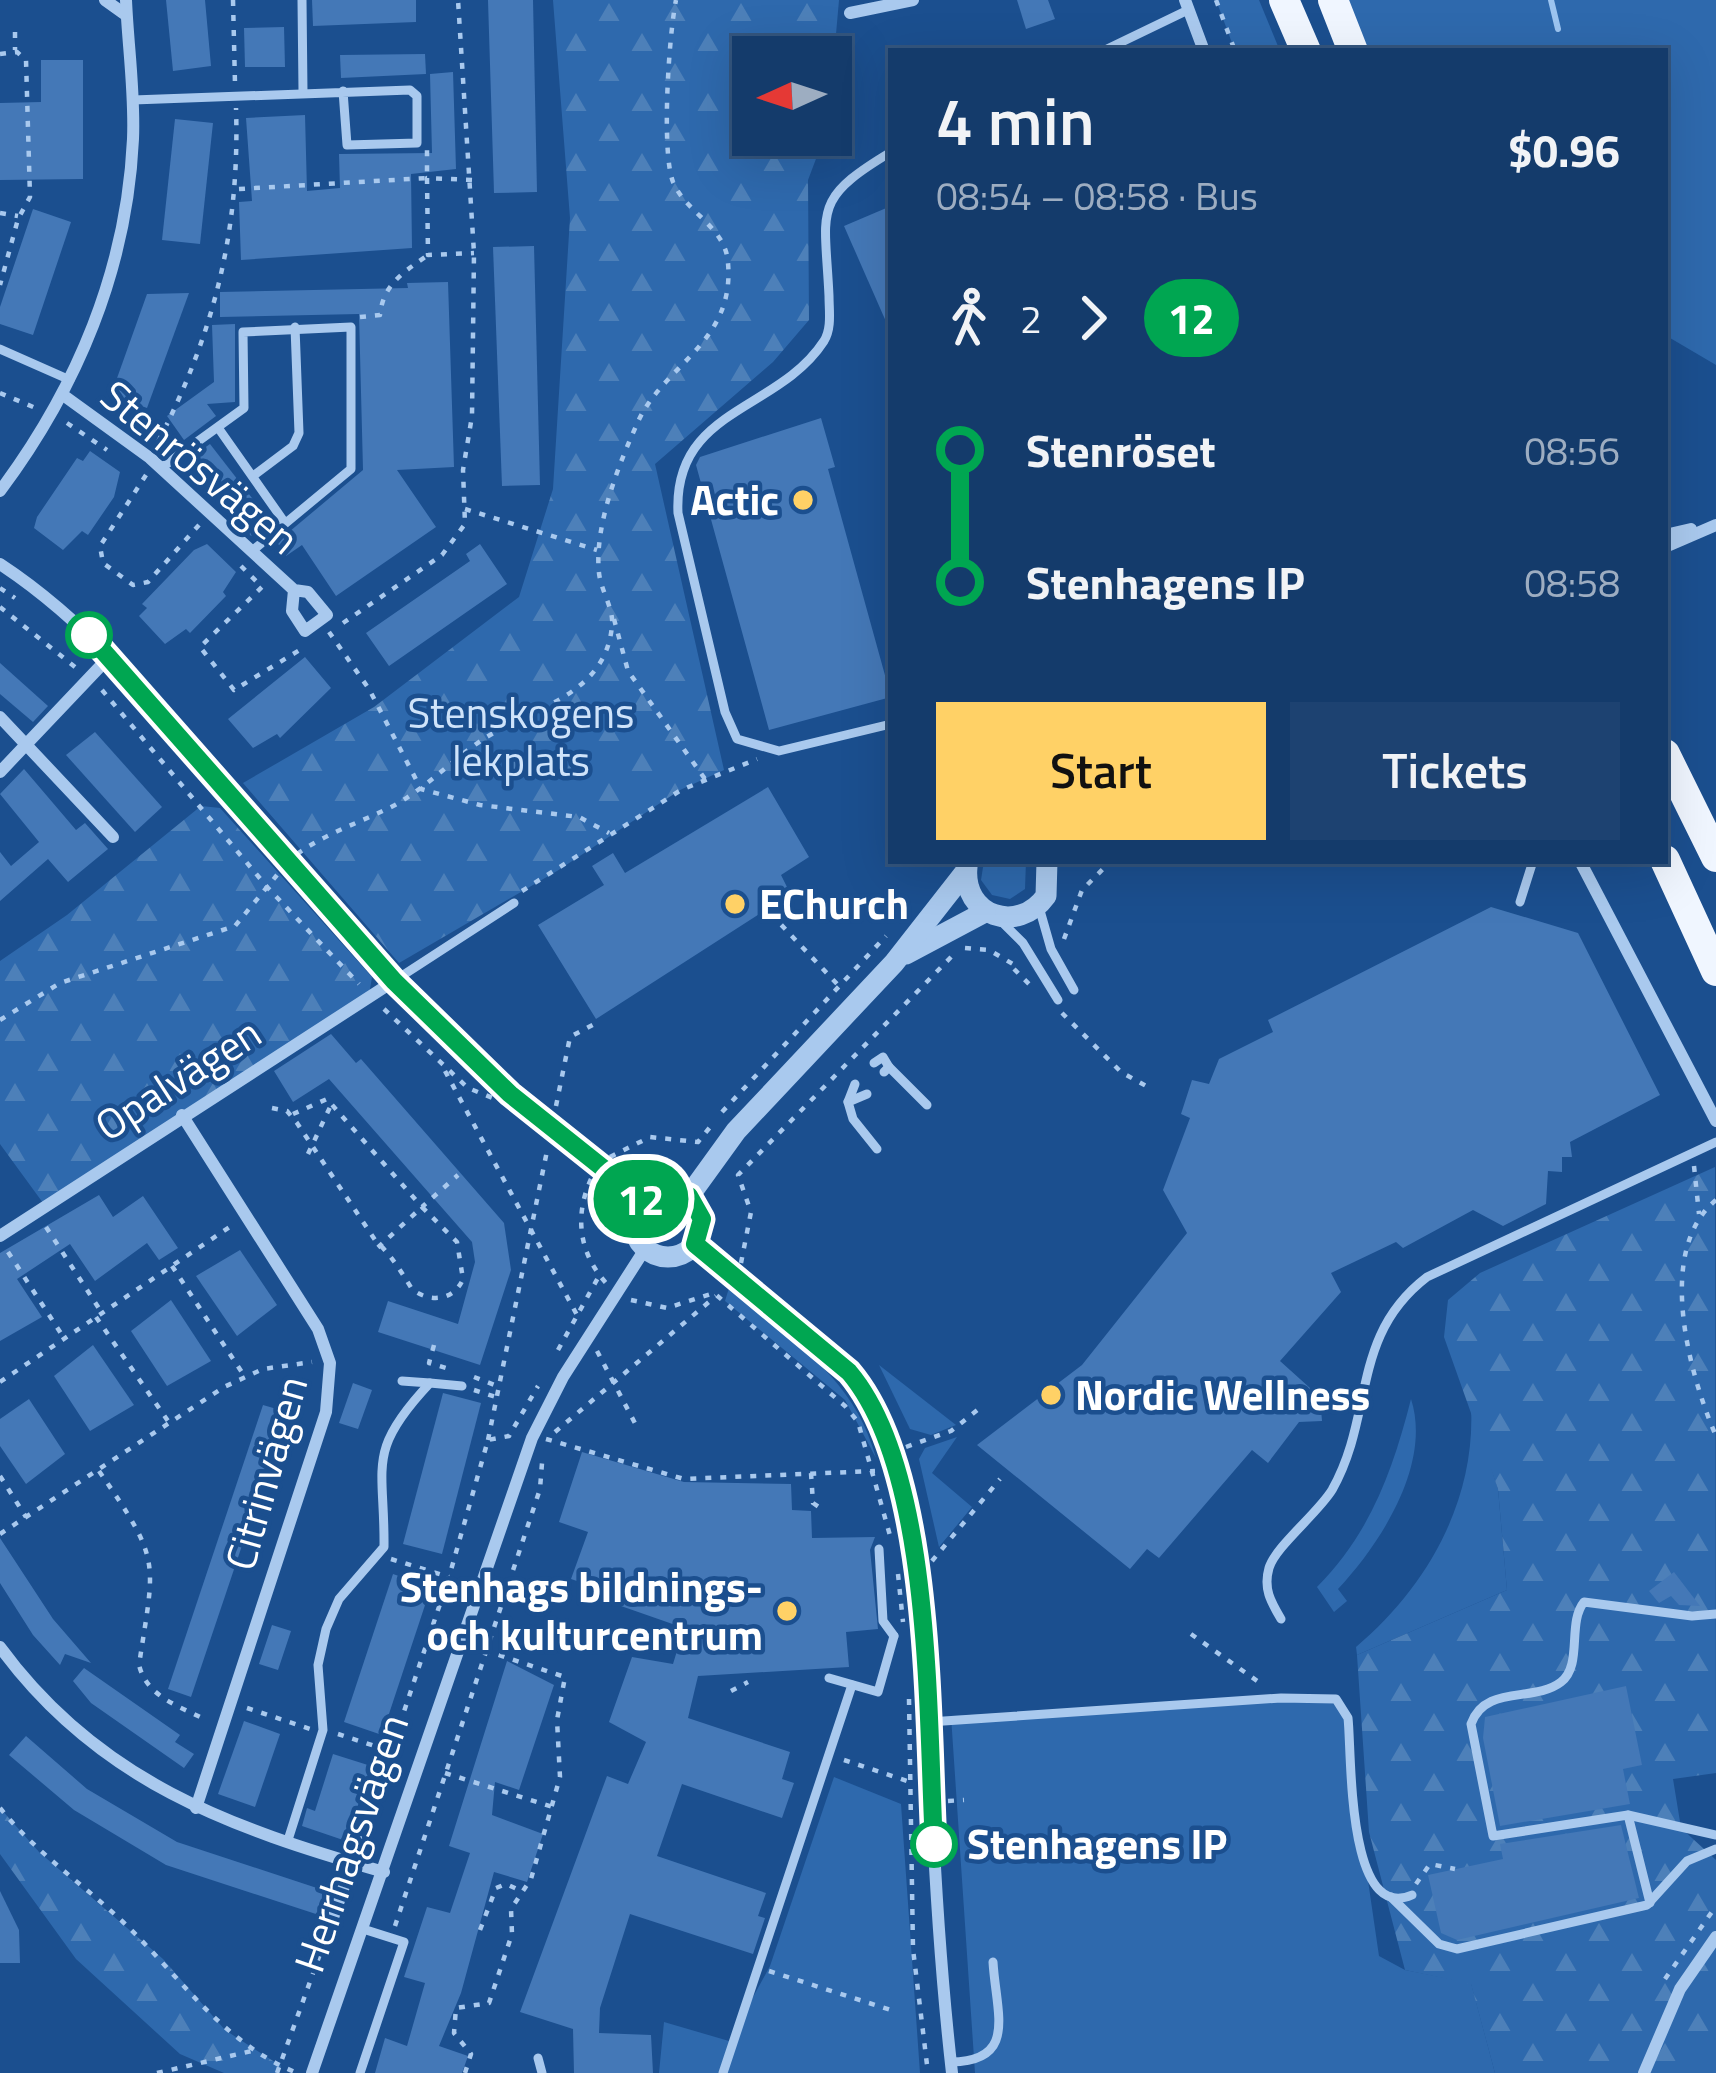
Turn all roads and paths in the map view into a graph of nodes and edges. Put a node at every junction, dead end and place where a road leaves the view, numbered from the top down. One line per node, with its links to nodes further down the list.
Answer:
1 (105, 0): 13 (street)
2 (126, 0): 13 (street, Stenrösvägen)
3 (233, 0): 24 (path)
4 (302, 0): 22 (lane)
5 (458, 0): 28 (path)
6 (676, 0): 57 (path)
7 (913, 0): 12 (street)
8 (1216, 0): 17 (path)
9 (1284, 0): 18 (main road)
10 (1333, 0): 19 (main road)
11 (1186, 5): 15 (lane); 16 (street)
12 (850, 13)
13 (127, 15): 25 (street, Stenrösvägen)
14 (15, 32): 20 (path)
15 (1108, 48)
16 (1203, 48)
17 (1233, 48)
18 (1305, 48)
19 (1352, 48)
20 (15, 52): 21 (path); 31 (path)
21 (0, 54)
22 (303, 91): 23 (lane); 24 (lane)
23 (343, 91): 23 (lane)
24 (236, 94): 25 (lane); 29 (path)
25 (133, 100): 38 (street, Stenrösvägen)
26 (888, 154): 71 (lane)
27 (427, 178): 28 (path); 29 (path); 33 (path)
28 (472, 179): 32 (path)
29 (239, 188): 45 (path)
30 (0, 213): 31 (path)
31 (20, 217): 34 (path)
32 (474, 254): 33 (path); 51 (path)
33 (428, 255): 36 (path)
34 (0, 285)
35 (296, 328): 36 (lane); 43 (lane); 48 (lane)
36 (352, 331): 53 (lane)
37 (0, 349): 38 (lane)
38 (70, 380): 40 (street, Stenrösvägen)
39 (0, 393): 41 (path)
40 (64, 395): 45 (street, Stenrösvägen); 50 (street, Stenrösvägen)
41 (44, 412)
42 (64, 422): 44 (path)
43 (219, 429): 47 (lane); 48 (lane)
44 (113, 454)
45 (150, 458): 47 (street, Stenrösvägen); 49 (path)
46 (129, 465): 49 (path)
47 (161, 468): 58 (street, Stenrösvägen)
48 (254, 476): 53 (lane)
49 (147, 478): 52 (path)
50 (0, 491)
51 (465, 509): 57 (path); 64 (path)
52 (184, 512)
53 (286, 523): 58 (lane)
54 (1716, 524): 55 (street); 56 (street)
55 (1668, 534)
56 (1668, 546)
57 (600, 550): 63 (path)
58 (252, 551): 61 (street, Stenrösvägen)
59 (232, 558): 65 (path)
60 (0, 564): 66 (street)
61 (294, 590): 64 (street, Stenrösvägen); 64 (street, Stenrösvägen)
62 (0, 607): 67 (path)
63 (610, 612): 74 (path); 75 (path)
64 (325, 626): 75 (path)
65 (310, 644)
66 (111, 656): 67 (street); 79 (street)
67 (92, 680): 70 (street); 85 (path)
68 (0, 717): 70 (street)
69 (888, 725): 71 (lane)
70 (29, 744): 73 (street); 77 (street)
71 (779, 751): 74 (path)
72 (1668, 760): 78 (main road)
73 (0, 772)
74 (705, 779): 76 (path)
75 (421, 789): 76 (path); 79 (path)
76 (610, 833): 86 (path)
77 (112, 837)
78 (1716, 857)
79 (286, 862): 85 (path); 94 (street)
80 (1048, 864): 88 (street)
81 (1532, 864): 87 (lane)
82 (1582, 864): 113 (street)
83 (1667, 864): 93 (main road)
84 (967, 866): 90 (street); 92 (street)
85 (268, 888): 97 (path); 99 (path)
86 (510, 901): 94 (lane)
87 (1520, 902)
88 (1039, 905): 90 (street); 96 (lane)
89 (771, 914): 95 (path)
90 (991, 915): 92 (street); 98 (lane)
91 (888, 934): 95 (path)
92 (894, 963): 125 (street)
93 (1716, 971)
94 (394, 981): 97 (street, Opalvägen); 114 (street)
95 (838, 985): 121 (path)
96 (1073, 990)
97 (369, 995): 102 (path); 111 (street, Opalvägen)
98 (1055, 1002): 104 (path)
99 (0, 1020)
100 (601, 1021): 114 (path)
101 (874, 1064): 109 (lane)
102 (443, 1066): 106 (path); 132 (path)
103 (855, 1084): 107 (lane)
104 (1148, 1087)
105 (866, 1094): 107 (lane)
106 (503, 1102)
107 (848, 1102): 117 (lane)
108 (331, 1104): 112 (path); 116 (path); 128 (path)
109 (927, 1105)
110 (272, 1108): 112 (path)
111 (182, 1115): 130 (street, Citrinvägen); 133 (street, Opalvägen)
112 (291, 1115): 116 (path)
113 (1716, 1121)
114 (550, 1135): 120 (path); 121 (street); 132 (path)
115 (1716, 1142): 118 (lane)
116 (312, 1146): 119 (path); 135 (path)
117 (877, 1149)
118 (1692, 1153): 129 (path); 181 (lane)
119 (308, 1154)
120 (563, 1155)
121 (600, 1166): 124 (path); 126 (street)
122 (577, 1167): 124 (path)
123 (458, 1175): 128 (path)
124 (591, 1179): 140 (path)
125 (689, 1196): 126 (street); 134 (street)
126 (643, 1200): 136 (street)
127 (1716, 1200): 129 (path)
128 (422, 1207): 135 (path); 135 (path)
129 (1699, 1214): 162 (path)
130 (246, 1216): 139 (path); 148 (street, Citrinvägen)
131 (45, 1226): 143 (path)
132 (531, 1229): 144 (path); 157 (path)
133 (0, 1236)
134 (695, 1244): 136 (street); 182 (street)
135 (382, 1246): 138 (path)
136 (646, 1249): 141 (street, Herrhagsvägen)
137 (7, 1250): 145 (path)
138 (373, 1252)
139 (172, 1267): 143 (path); 151 (path)
140 (599, 1276): 141 (path); 144 (path)
141 (616, 1293): 142 (path); 146 (street, Herrhagsvägen)
142 (717, 1296): 155 (path); 167 (path)
143 (99, 1315): 145 (path); 160 (path)
144 (578, 1315): 146 (path); 147 (path)
145 (64, 1338): 153 (path)
146 (592, 1343): 149 (path); 155 (path); 217 (street, Herrhagsvägen)
147 (554, 1358)
148 (330, 1363): 151 (path); 195 (street, Citrinvägen)
149 (584, 1367)
150 (543, 1376): 164 (path)
151 (245, 1377): 160 (path)
152 (402, 1381): 154 (lane)
153 (0, 1382)
154 (430, 1383): 156 (lane); 175 (lane)
155 (614, 1383): 161 (path); 163 (path)
156 (462, 1386): 157 (path)
157 (496, 1397): 164 (path)
158 (980, 1408): 165 (path)
159 (555, 1421): 163 (path)
160 (169, 1423): 166 (path)
161 (638, 1426)
162 (1716, 1436)
163 (546, 1439): 168 (path); 186 (path)
164 (488, 1440): 179 (path)
165 (905, 1447)
166 (98, 1469): 172 (path); 197 (path)
167 (875, 1471): 168 (path); 184 (path)
168 (811, 1473): 171 (path)
169 (0, 1476): 172 (path)
170 (1000, 1479): 176 (path)
171 (823, 1509)
172 (26, 1517): 173 (path)
173 (0, 1534)
174 (879, 1549): 184 (lane)
175 (381, 1556): 178 (lane); 179 (path)
176 (932, 1561)
177 (342, 1571): 178 (lane)
178 (359, 1576): 193 (lane)
179 (449, 1577): 199 (path)
180 (1716, 1614): 210 (lane)
181 (1281, 1619)
182 (922, 1633): 184 (lane); 196 (street)
183 (1191, 1634): 194 (path)
184 (899, 1635): 189 (lane)
185 (0, 1647): 209 (street)
186 (487, 1651): 201 (path); 207 (path)
187 (829, 1678): 189 (lane)
188 (748, 1682): 191 (path)
189 (852, 1685): 200 (lane)
190 (306, 1689): 193 (lane)
191 (730, 1690)
192 (908, 1693): 202 (path)
193 (320, 1694): 198 (lane)
194 (1281, 1698): 196 (lane); 220 (lane)
195 (230, 1702): 197 (street, Citrinvägen); 198 (path)
196 (928, 1722): 234 (street)
197 (222, 1728): 209 (street, Citrinvägen)
198 (323, 1731): 199 (path); 213 (lane)
199 (390, 1751): 211 (path)
200 (829, 1755): 202 (path); 228 (lane)
201 (445, 1773): 207 (path); 226 (path)
202 (907, 1781): 205 (path)
203 (964, 1800): 204 (path)
204 (948, 1801)
205 (907, 1802): 206 (path); 236 (path)
206 (917, 1806)
207 (554, 1807): 218 (path)
208 (0, 1808): 232 (path)
209 (196, 1808): 213 (street)
210 (1628, 1815): 212 (lane); 221 (lane)
211 (366, 1824): 215 (street)
212 (1716, 1834)
213 (288, 1840): 215 (street)
214 (1716, 1849): 221 (lane)
215 (351, 1862): 217 (street); 222 (street)
216 (1455, 1869): 219 (path)
217 (383, 1871): 223 (street, Herrhagsvägen)
218 (519, 1890): 224 (path); 241 (path)
219 (1412, 1895): 220 (lane)
220 (1390, 1897): 221 (lane)
221 (1651, 1903)
222 (330, 1926): 229 (path)
223 (363, 1929): 226 (lane); 239 (street, Herrhagsvägen)
224 (480, 1930)
225 (1716, 1937): 244 (street)
226 (391, 1938): 240 (lane)
227 (993, 1961): 234 (lane)
228 (758, 1967): 231 (path); 243 (lane)
229 (310, 1981): 230 (path); 235 (path)
230 (328, 1987)
231 (894, 2011)
232 (256, 2050): 235 (path); 237 (path)
233 (538, 2058): 242 (lane)
234 (946, 2065): 236 (path)
235 (279, 2070): 238 (path)
236 (928, 2072)
237 (157, 2073)
238 (297, 2073)
239 (312, 2073)
240 (360, 2073)
241 (465, 2073)
242 (542, 2073)
243 (723, 2073)
244 (1644, 2073)

